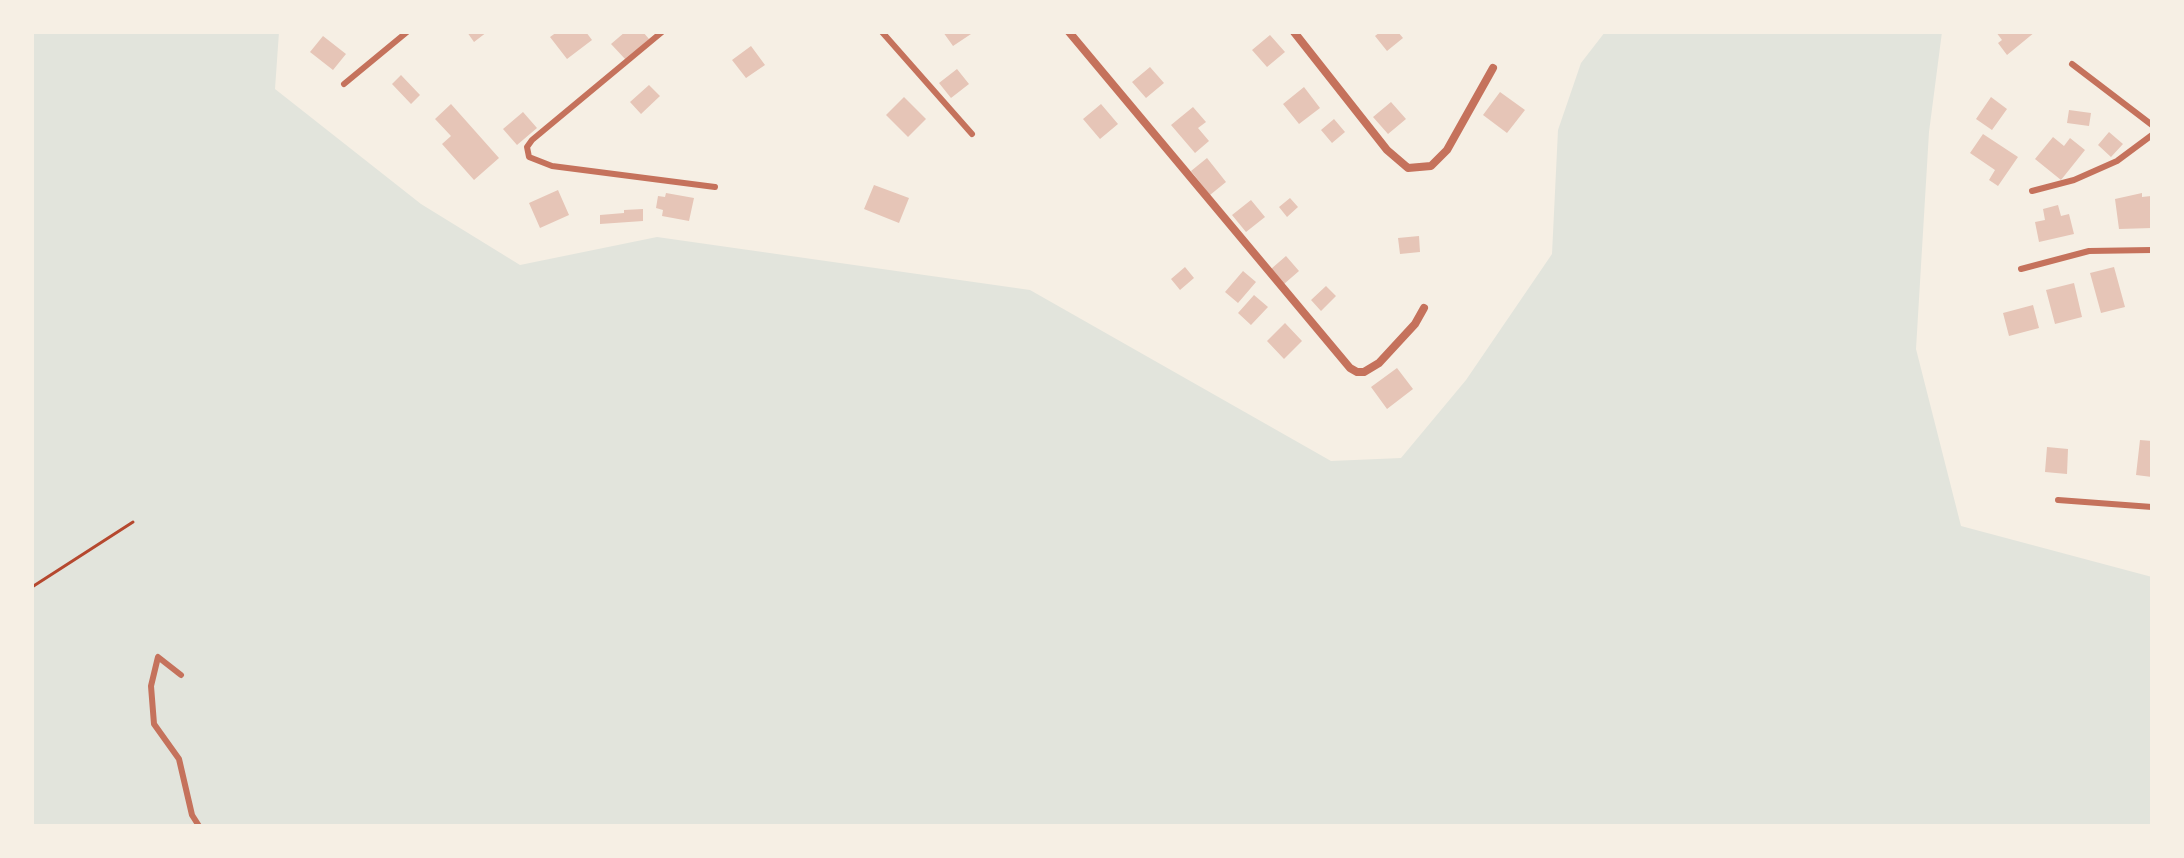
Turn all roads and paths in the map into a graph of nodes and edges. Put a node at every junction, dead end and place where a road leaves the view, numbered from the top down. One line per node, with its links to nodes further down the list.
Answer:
1 (407, 32): 8 (lane)
2 (662, 32): 12 (lane)
3 (882, 32): 10 (lane)
4 (1069, 32): 16 (street)
5 (1294, 32): 7 (street)
6 (2072, 64): 9 (lane)
7 (1493, 68)
8 (344, 84)
9 (2152, 125)
10 (972, 134)
11 (2152, 135): 13 (lane)
12 (715, 187)
13 (2032, 191)
14 (2152, 250): 15 (lane)
15 (2021, 269)
16 (1424, 308)
17 (2058, 500): 18 (lane)
18 (2152, 507)
19 (133, 522): 20 (path)
20 (32, 587)
21 (181, 675): 22 (lane)
22 (199, 826)

